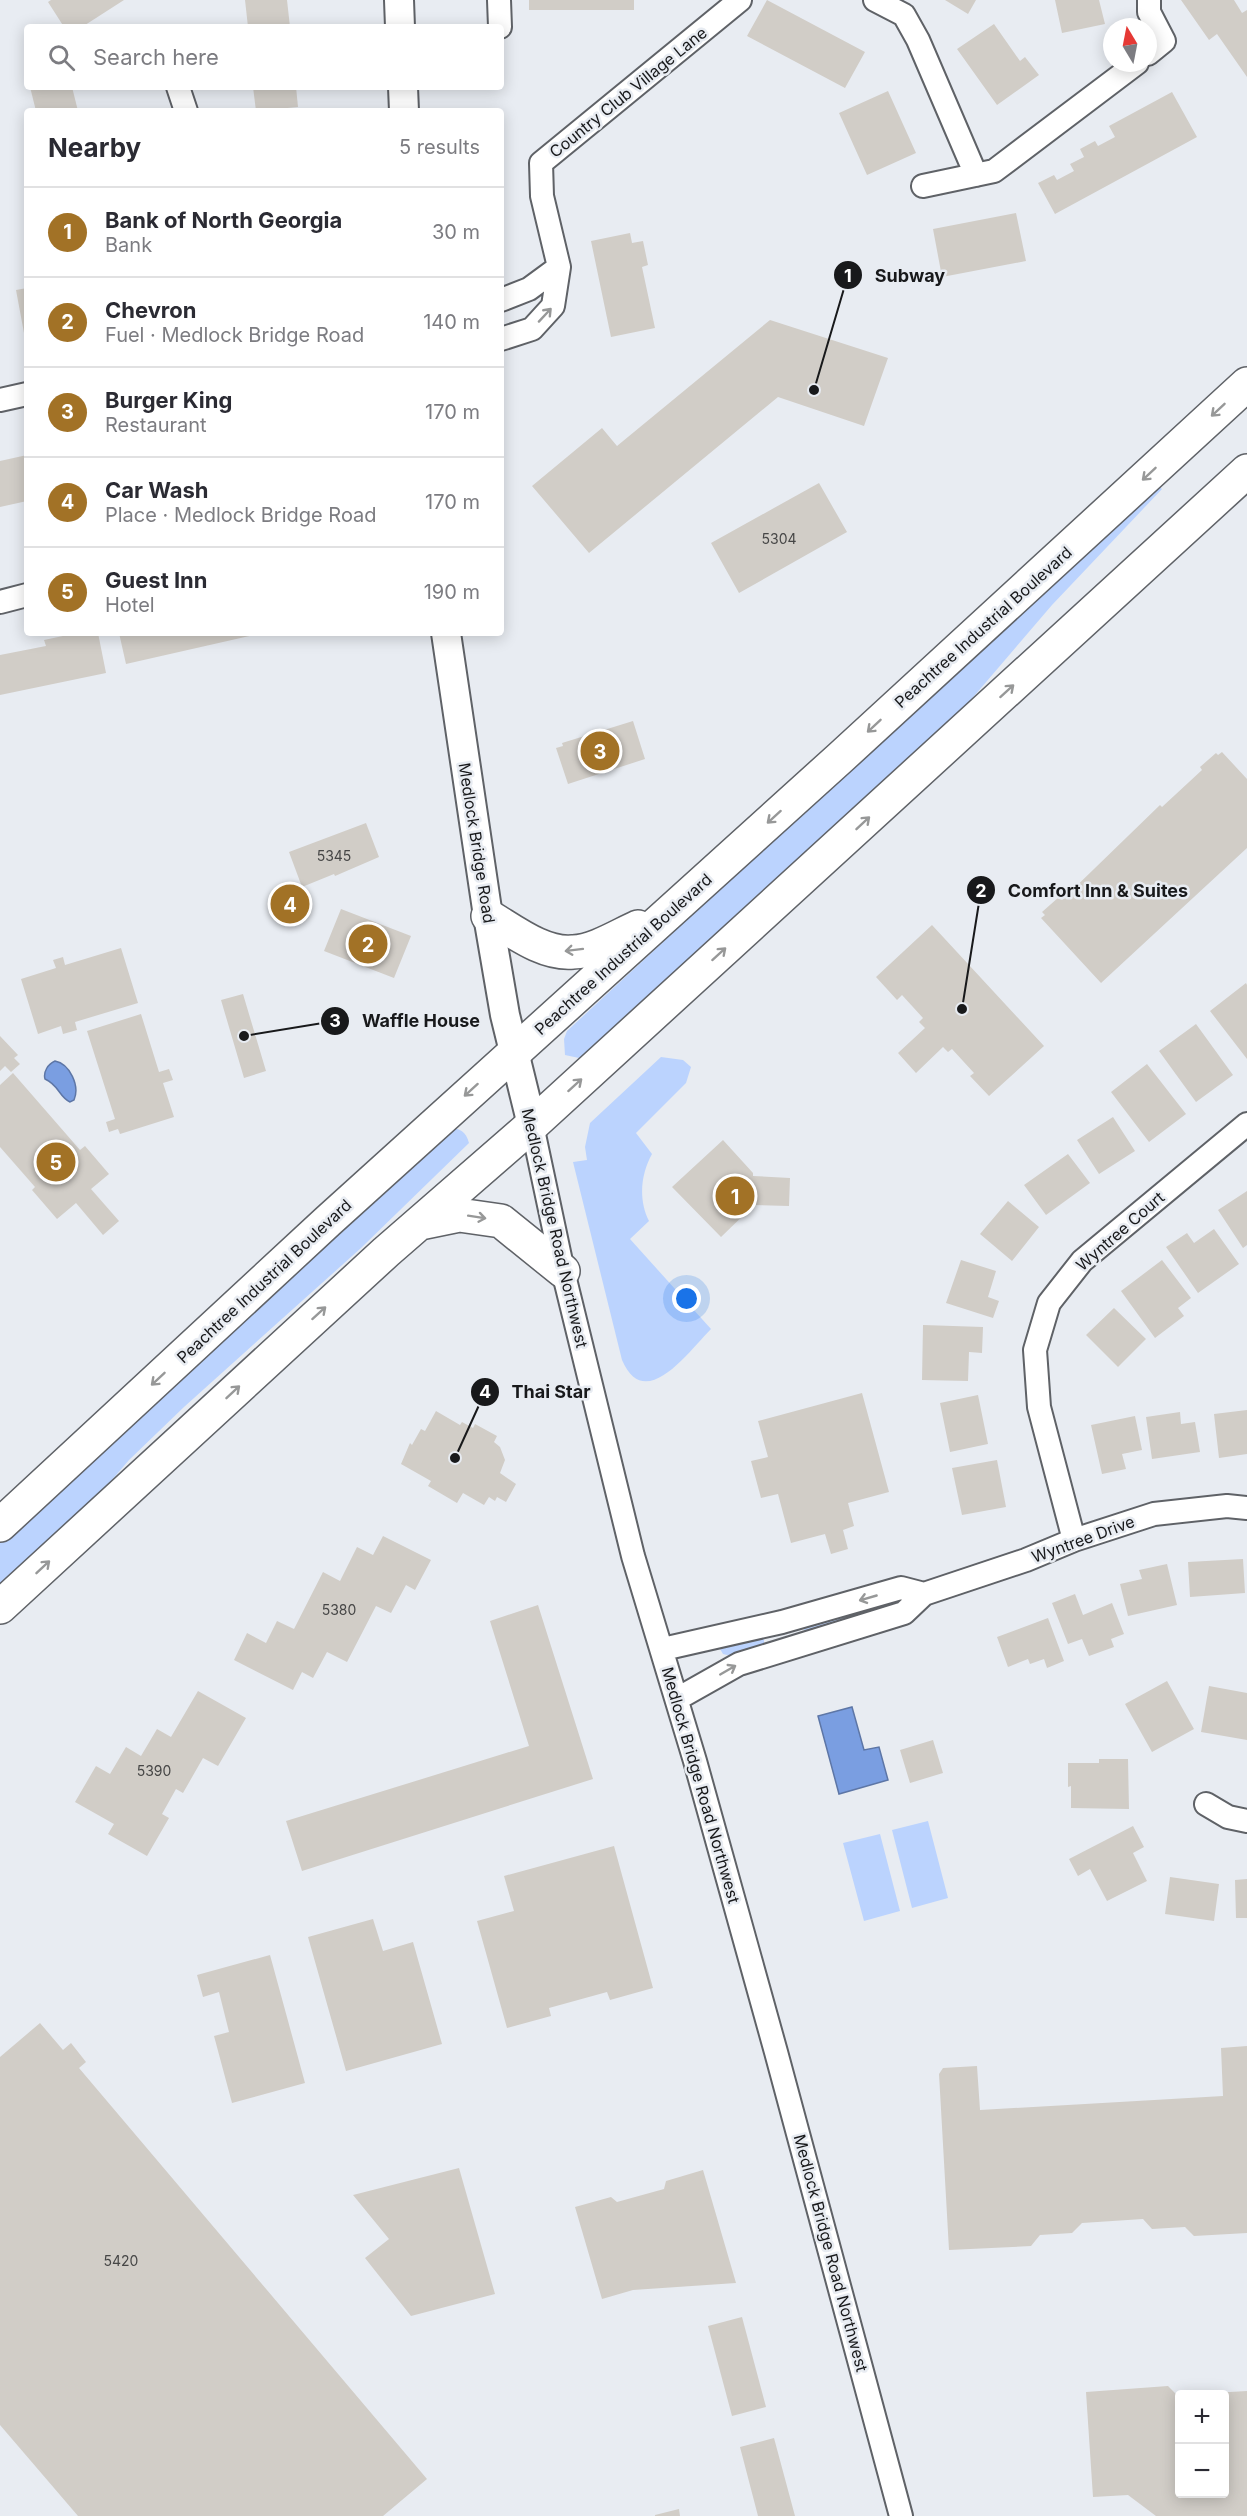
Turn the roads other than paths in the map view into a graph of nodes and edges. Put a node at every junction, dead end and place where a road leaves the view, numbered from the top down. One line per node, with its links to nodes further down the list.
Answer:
1 (399, 0): 7 (main road)
2 (499, 0): 8 (street)
3 (740, 0): 18 (street, Country Club Village Lane)
4 (875, 0): 16 (street)
5 (1149, 0): 6 (street)
6 (1152, 18)
7 (400, 24)
8 (500, 24)
9 (1157, 27): 10 (street)
10 (1157, 47)
11 (1125, 72): 16 (street)
12 (179, 90): 14 (street)
13 (403, 90): 15 (main road)
14 (185, 108)
15 (404, 108)
16 (976, 175): 17 (street)
17 (923, 186)
18 (559, 267): 19 (street); 20 (street, Country Club Village Lane, one-way to 18)
19 (504, 299)
20 (504, 338)
21 (1247, 384): 28 (highway, Peachtree Industrial Boulevard, one-way to 28)
22 (24, 394): 23 (street)
23 (0, 400)
24 (1247, 471): 32 (highway, one-way to 24)
25 (24, 597): 26 (street)
26 (0, 602)
27 (446, 636): 29 (main road, Medlock Bridge Road)
28 (667, 914): 29 (highway, one-way to 29); 30 (highway, Peachtree Industrial Boulevard)
29 (488, 916): 30 (main road, Medlock Bridge Road)
30 (514, 1051): 32 (main road, Medlock Bridge Road Northwest); 36 (highway, Peachtree Industrial Boulevard, one-way to 36)
31 (1247, 1124): 37 (street, Wyntree Court)
32 (532, 1125): 33 (highway); 34 (street, Medlock Bridge Road Northwest)
33 (420, 1222): 34 (highway, one-way to 34); 39 (highway, one-way to 33)
34 (563, 1271): 40 (street, Medlock Bridge Road Northwest)
35 (1247, 1508): 37 (street, Wyntree Drive)
36 (0, 1525)
37 (1074, 1540): 38 (street, Wyntree Drive)
38 (924, 1593): 40 (street, Wyntree Drive, one-way to 40); 41 (street, Wyntree Drive, one-way to 38)
39 (0, 1607)
40 (663, 1649): 41 (street, Medlock Bridge Road Northwest)
41 (677, 1699): 44 (street, Medlock Bridge Road Northwest)
42 (1206, 1804): 43 (street)
43 (1247, 1821)
44 (901, 2516)

